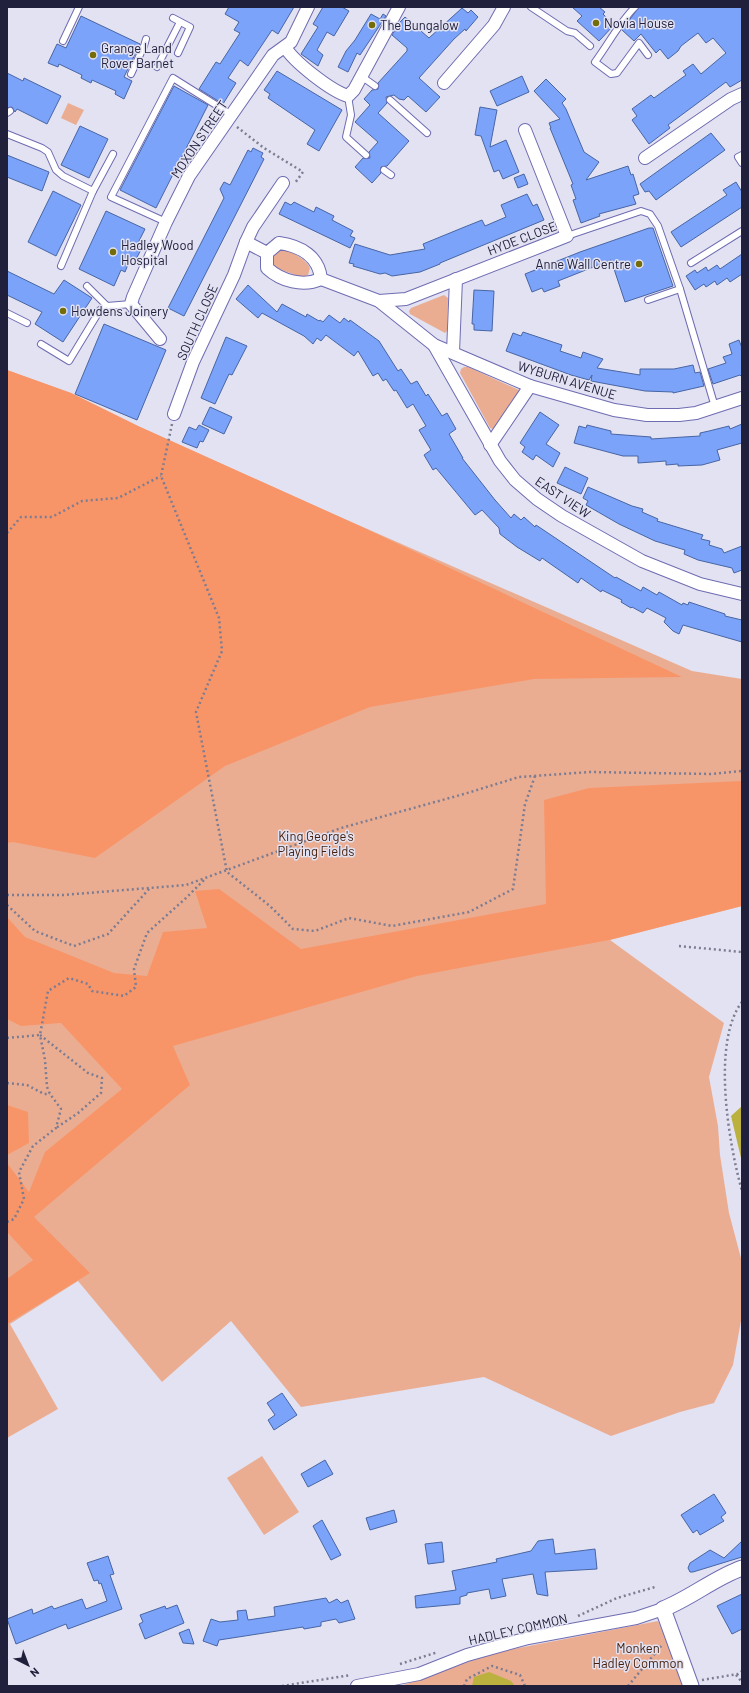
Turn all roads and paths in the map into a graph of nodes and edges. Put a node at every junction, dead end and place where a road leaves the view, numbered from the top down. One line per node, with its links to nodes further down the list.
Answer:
1 (79, 7): 10 (lane)
2 (308, 7): 12 (street, MOXON STREET)
3 (399, 7): 17 (street)
4 (504, 7): 18 (street)
5 (531, 7): 11 (lane)
6 (635, 7): 14 (lane)
7 (173, 18): 8 (lane)
8 (180, 22): 13 (lane); 15 (lane)
9 (146, 39): 16 (lane)
10 (63, 41)
11 (590, 46)
12 (285, 48): 21 (street); 23 (street, MOXON STREET)
13 (178, 53)
14 (648, 55)
15 (157, 67)
16 (130, 74)
17 (361, 76): 19 (lane); 21 (street)
18 (444, 82)
19 (375, 86)
20 (742, 94): 30 (street)
21 (348, 96): 28 (lane)
22 (390, 100): 25 (lane)
23 (232, 116): 36 (street, MOXON STREET); 36 (lane)
24 (525, 130): 38 (street, HYDE CLOSE)
25 (427, 133)
26 (7, 134): 35 (lane)
27 (113, 154): 35 (lane)
28 (366, 155)
29 (740, 156): 31 (lane)
30 (646, 158)
31 (742, 163)
32 (384, 170): 33 (lane)
33 (391, 175)
34 (283, 183): 39 (street, SOUTH CLOSE)
35 (93, 191): 42 (lane)
36 (166, 222): 49 (street, MOXON STREET)
37 (742, 231): 41 (lane)
38 (567, 236): 44 (street, HYDE CLOSE); 46 (lane)
39 (246, 242): 40 (street); 60 (street, SOUTH CLOSE)
40 (267, 253): 43 (street); 43 (street)
41 (691, 263)
42 (61, 266)
43 (321, 279): 48 (street)
44 (456, 279): 48 (street, HYDE CLOSE); 56 (street)
45 (87, 286): 50 (lane)
46 (680, 289): 47 (lane); 59 (lane)
47 (648, 300)
48 (379, 301): 55 (street, WYBURN AVENUE)
49 (131, 304): 50 (lane); 53 (street)
50 (107, 306): 54 (lane)
51 (7, 313): 52 (lane)
52 (28, 323)
53 (160, 339)
54 (41, 344)
55 (434, 345): 56 (street, WYBURN AVENUE); 61 (street, EAST VIEW)
56 (453, 352): 57 (street, WYBURN AVENUE)
57 (530, 386): 59 (street, WYBURN AVENUE); 61 (street)
58 (742, 398): 59 (street, WYBURN AVENUE)
59 (715, 407)
60 (174, 414): 62 (path)
61 (490, 445): 64 (street, EAST VIEW)
62 (161, 476): 63 (path); 67 (path)
63 (7, 533)
64 (742, 594)
65 (742, 771): 66 (path)
66 (535, 776): 67 (path); 67 (path)
67 (227, 872): 68 (path)
68 (205, 879): 69 (path); 75 (path)
69 (151, 888): 70 (path); 71 (path)
70 (7, 896)
71 (7, 905)
72 (679, 946): 73 (path)
73 (742, 952)
74 (742, 1002): 80 (path)
75 (40, 1035): 76 (path); 78 (path); 79 (path)
76 (7, 1038)
77 (7, 1083): 78 (path)
78 (50, 1094): 79 (path)
79 (56, 1128): 81 (path)
80 (742, 1191)
81 (7, 1222)
82 (742, 1568): 84 (street)
83 (655, 1587): 85 (path)
84 (663, 1609): 86 (street); 91 (street, HADLEY COMMON)
85 (576, 1616)
86 (672, 1634): 90 (street); 94 (path)
87 (742, 1671): 88 (path)
88 (736, 1675): 89 (path); 90 (path)
89 (742, 1682)
90 (690, 1684)
91 (357, 1686)
92 (464, 1686): 93 (path)
93 (525, 1686)
94 (628, 1686)

